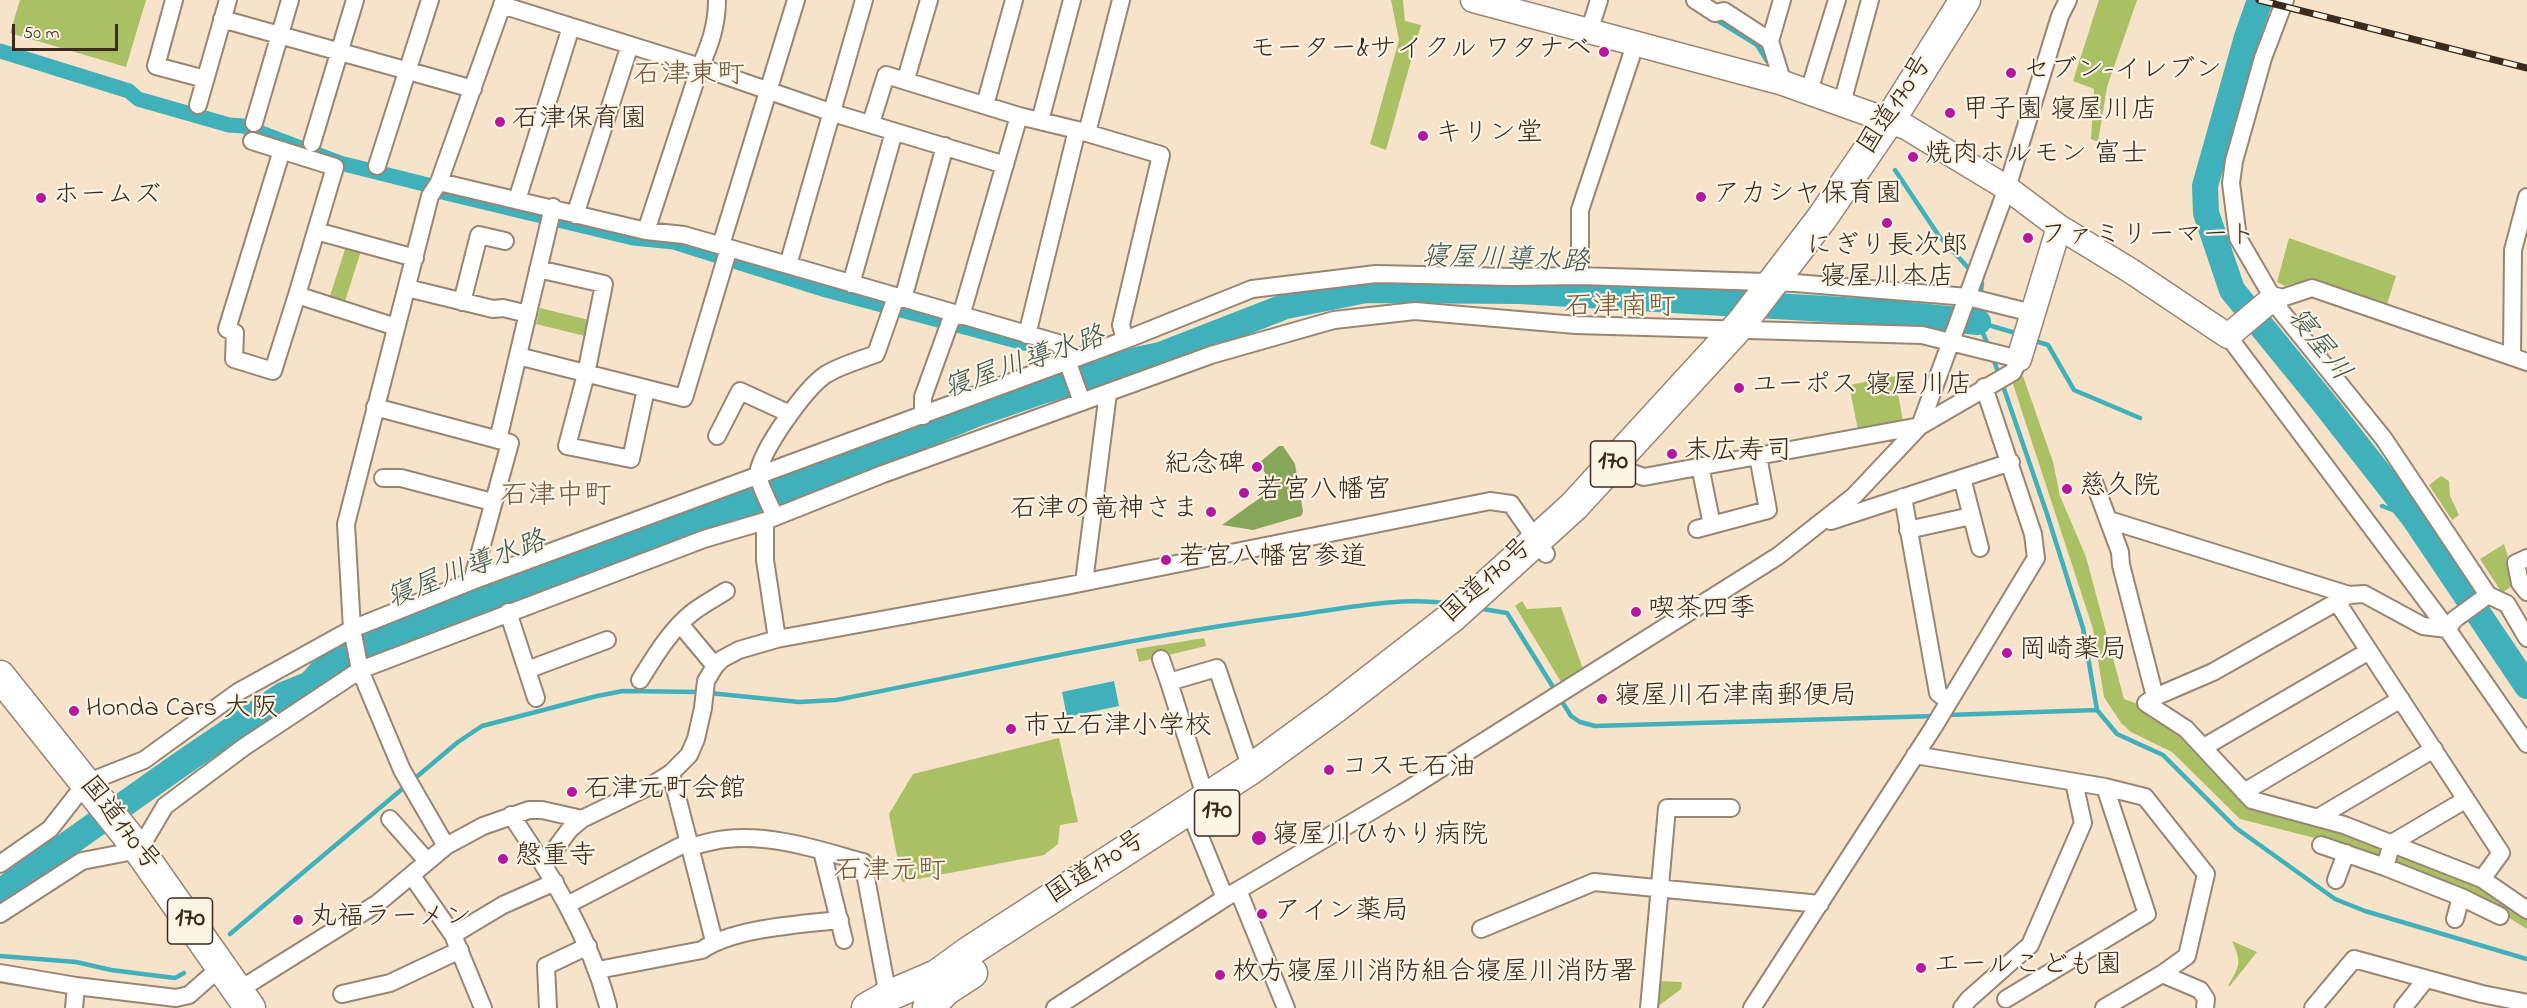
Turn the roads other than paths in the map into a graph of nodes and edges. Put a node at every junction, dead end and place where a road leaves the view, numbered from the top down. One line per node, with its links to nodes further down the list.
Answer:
1 (174, 0): 35 (street)
2 (228, 0): 25 (street)
3 (290, 0): 28 (street)
4 (355, 0): 32 (street)
5 (430, 0): 34 (street)
6 (717, 0): 33 (street)
7 (796, 0): 40 (street)
8 (864, 0): 44 (street)
9 (929, 0): 36 (street)
10 (1014, 0): 43 (street)
11 (1072, 0): 46 (street)
12 (1121, 0): 50 (street)
13 (1473, 0): 27 (street)
14 (1599, 0): 27 (street)
15 (1695, 0): 24 (street)
16 (1782, 0): 29 (street)
17 (1837, 0): 39 (street)
18 (1870, 0): 41 (street)
19 (1965, 0): 49 (highway, 国道170号 / 170)
20 (1985, 0): 49 (highway, 国道170号 / 170)
21 (2068, 0): 58 (street)
22 (2285, 0): 79 (street)
23 (503, 3): 26 (street); 38 (street)
24 (1723, 5): 29 (street)
25 (222, 19): 28 (street); 35 (street)
26 (571, 27): 30 (street); 61 (street)
27 (1589, 32): 31 (street)
28 (280, 34): 32 (street); 47 (street)
29 (1770, 41): 37 (street)
30 (630, 45): 33 (street); 63 (street)
31 (1635, 45): 37 (street); 72 (street)
32 (340, 51): 34 (street); 53 (street)
33 (700, 67): 40 (street); 66 (street)
34 (408, 69): 38 (street); 57 (street)
35 (205, 79): 42 (street)
36 (906, 79): 43 (street); 48 (street)
37 (1783, 83): 39 (street)
38 (473, 89): 59 (street)
39 (1809, 91): 41 (street)
40 (769, 92): 44 (street); 68 (street)
41 (1842, 103): 49 (street)
42 (198, 105)
43 (985, 105): 45 (street)
44 (833, 113): 48 (street); 70 (street)
45 (1019, 116): 46 (street); 56 (street)
46 (1040, 121): 50 (street)
47 (254, 123)
48 (871, 123): 51 (street)
49 (1897, 123): 58 (street); 74 (highway, 国道170号 / 170)
50 (1082, 131): 86 (street); 89 (street)
51 (894, 132): 54 (street); 73 (street)
52 (252, 141): 55 (street)
53 (312, 143)
54 (945, 146): 56 (street); 80 (street)
55 (282, 150): 65 (street); 76 (street)
56 (1005, 165): 83 (street)
57 (377, 166)
58 (2007, 188): 64 (street); 77 (street)
59 (434, 189): 61 (street); 69 (street)
60 (2527, 197): 91 (street)
61 (517, 200): 62 (street)
62 (553, 207): 63 (street); 71 (street)
63 (575, 215): 66 (street)
64 (2059, 227): 82 (street); 87 (street)
65 (316, 231): 69 (street); 76 (street)
66 (646, 231): 68 (street)
67 (505, 241): 78 (street)
68 (725, 253): 70 (street); 96 (street)
69 (415, 258): 75 (street)
70 (788, 265): 73 (street)
71 (538, 269): 81 (street); 94 (street)
72 (1580, 276): 74 (street); 89 (street)
73 (851, 284): 80 (street)
74 (1782, 286): 77 (street); 85 (highway, 国道170号 / 170)
75 (407, 288): 78 (street); 84 (street)
76 (297, 295): 84 (street)
77 (1968, 296): 82 (street); 88 (street)
78 (462, 302): 81 (street)
79 (2271, 302): 87 (street); 91 (street); 127 (street)
80 (896, 303): 83 (street); 100 (street)
81 (528, 314): 90 (street)
82 (2031, 316): 92 (street)
83 (953, 319): 86 (street); 101 (street)
84 (396, 327): 99 (street)
85 (1748, 327): 88 (street); 97 (street); 108 (highway, 国道170号 / 170)
86 (1027, 334): 93 (street)
87 (2232, 334): 134 (street)
88 (1955, 339): 92 (street); 102 (street)
89 (1125, 340): 93 (street)
90 (518, 356): 94 (street); 104 (street)
91 (2519, 360)
92 (2013, 361): 95 (street)
93 (1068, 363): 98 (street); 101 (street)
94 (585, 374): 96 (street); 96 (street)
95 (1987, 386): 102 (street); 106 (street)
96 (646, 389)
97 (1108, 393): 98 (street); 124 (street)
98 (1082, 400): 115 (street)
99 (375, 407): 104 (street); 135 (street)
100 (790, 414): 103 (street); 111 (street)
101 (923, 416): 111 (street)
102 (1920, 426): 105 (street); 118 (street)
103 (717, 436)
104 (498, 440): 114 (street)
105 (1758, 456): 107 (street); 107 (street)
106 (2011, 462): 110 (street); 150 (street)
107 (1700, 466): 108 (street)
108 (1621, 469): 120 (highway, 国道170号 / 170)
109 (383, 478): 114 (street)
110 (1962, 478): 113 (street); 116 (street)
111 (759, 479): 115 (street); 123 (street)
112 (2094, 482): 117 (street)
113 (1903, 497): 118 (street); 119 (street)
114 (492, 502): 123 (street)
115 (771, 516): 131 (street); 137 (street)
116 (1971, 516): 119 (street); 121 (street)
117 (2109, 520): 128 (street); 147 (street)
118 (1821, 524): 185 (street)
119 (1908, 530): 150 (street)
120 (1541, 547): 124 (street); 130 (highway, 国道170号 / 170)
121 (1980, 548)
122 (2527, 558): 126 (street)
123 (472, 581): 135 (street)
124 (1084, 582): 137 (street)
125 (726, 591): 133 (street)
126 (2527, 592)
127 (2485, 598): 129 (street); 134 (street)
128 (2343, 599): 134 (street); 139 (street); 147 (street)
129 (2507, 604): 132 (street); 136 (street)
130 (1476, 607): 155 (highway, 国道170号 / 170); 168 (highway, 国道170号 / 170)
131 (508, 612): 142 (street); 143 (street)
132 (2527, 615)
133 (680, 624): 141 (street); 145 (street)
134 (2451, 624): 151 (street)
135 (352, 632): 142 (street); 159 (street)
136 (2527, 638)
137 (777, 639): 141 (street)
138 (607, 640): 143 (street)
139 (2369, 651): 149 (street); 152 (street)
140 (1161, 659): 146 (street)
141 (715, 666): 156 (street)
142 (359, 667): 169 (street); 173 (street)
143 (527, 670): 148 (street)
144 (0, 676): 159 (highway, 国道170号 / 170)
145 (640, 680)
146 (1169, 682): 155 (street); 161 (street)
147 (2156, 697): 152 (street)
148 (536, 698)
149 (2401, 699): 153 (street); 160 (street)
150 (1947, 703): 154 (street)
151 (2527, 744)
152 (2204, 747): 160 (street)
153 (2434, 750): 162 (street); 165 (street)
154 (1915, 755): 157 (street); 187 (street)
155 (1251, 769): 161 (highway, 国道170号 / 170)
156 (671, 773): 167 (street); 171 (street)
157 (2074, 782): 158 (street); 202 (street)
158 (2105, 787): 201 (street); 209 (street)
159 (90, 788): 169 (highway, 国道170号 / 170); 177 (street)
160 (2244, 792): 165 (street)
161 (1206, 799): 208 (highway, 国道170号 / 170)
162 (2464, 800): 170 (street); 181 (street)
163 (1731, 808): 184 (street)
164 (511, 815): 167 (street); 173 (street); 178 (street)
165 (2319, 818): 170 (street)
166 (390, 819): 176 (street)
167 (582, 819): 178 (street)
168 (1196, 827): 185 (street); 216 (highway, 国道170号 / 170)
169 (133, 843): 190 (street); 205 (highway, 国道170号 / 170)
170 (2392, 843): 179 (street); 181 (street)
171 (689, 845): 174 (street); 188 (street); 196 (street)
172 (2321, 845): 175 (street)
173 (446, 846): 176 (street)
174 (822, 850): 193 (street); 208 (street)
175 (2346, 853): 179 (street); 182 (street)
176 (427, 861): 180 (street)
177 (0, 864)
178 (544, 864): 183 (street)
179 (2385, 867): 186 (street)
180 (412, 876): 197 (street); 205 (street)
181 (2482, 879): 189 (street)
182 (2336, 880)
183 (555, 882): 188 (street); 197 (street)
184 (1660, 890): 187 (street); 194 (street); 219 (street)
185 (1232, 894): 217 (street); 218 (street)
186 (2462, 897): 191 (street); 192 (street)
187 (1820, 904): 220 (street)
188 (567, 905): 198 (street)
189 (2527, 910)
190 (0, 914)
191 (2500, 916)
192 (2454, 919)
193 (840, 920): 195 (street); 196 (street)
194 (1481, 929)
195 (844, 940)
196 (714, 941): 199 (street)
197 (456, 943): 206 (street); 214 (street)
198 (588, 946): 199 (street); 215 (street)
199 (598, 970): 212 (street)
200 (0, 973): 204 (street)
201 (2162, 974): 222 (street); 223 (street)
202 (1993, 979): 209 (street); 221 (street)
203 (2426, 979): 210 (street); 224 (street); 225 (street)
204 (76, 986): 207 (street); 213 (street)
205 (237, 988): 207 (street)
206 (342, 994)
207 (162, 1002)
208 (877, 1002)
209 (2009, 1003)
210 (2497, 1003): 211 (street)
211 (2527, 1003)
212 (608, 1006)
213 (74, 1008)
214 (483, 1008)
215 (548, 1008)
216 (928, 1008)
217 (1055, 1008)
218 (1286, 1008)
219 (1649, 1008)
220 (1752, 1008)
221 (1962, 1008)
222 (2104, 1008)
223 (2205, 1008)
224 (2313, 1008)
225 (2403, 1008)

